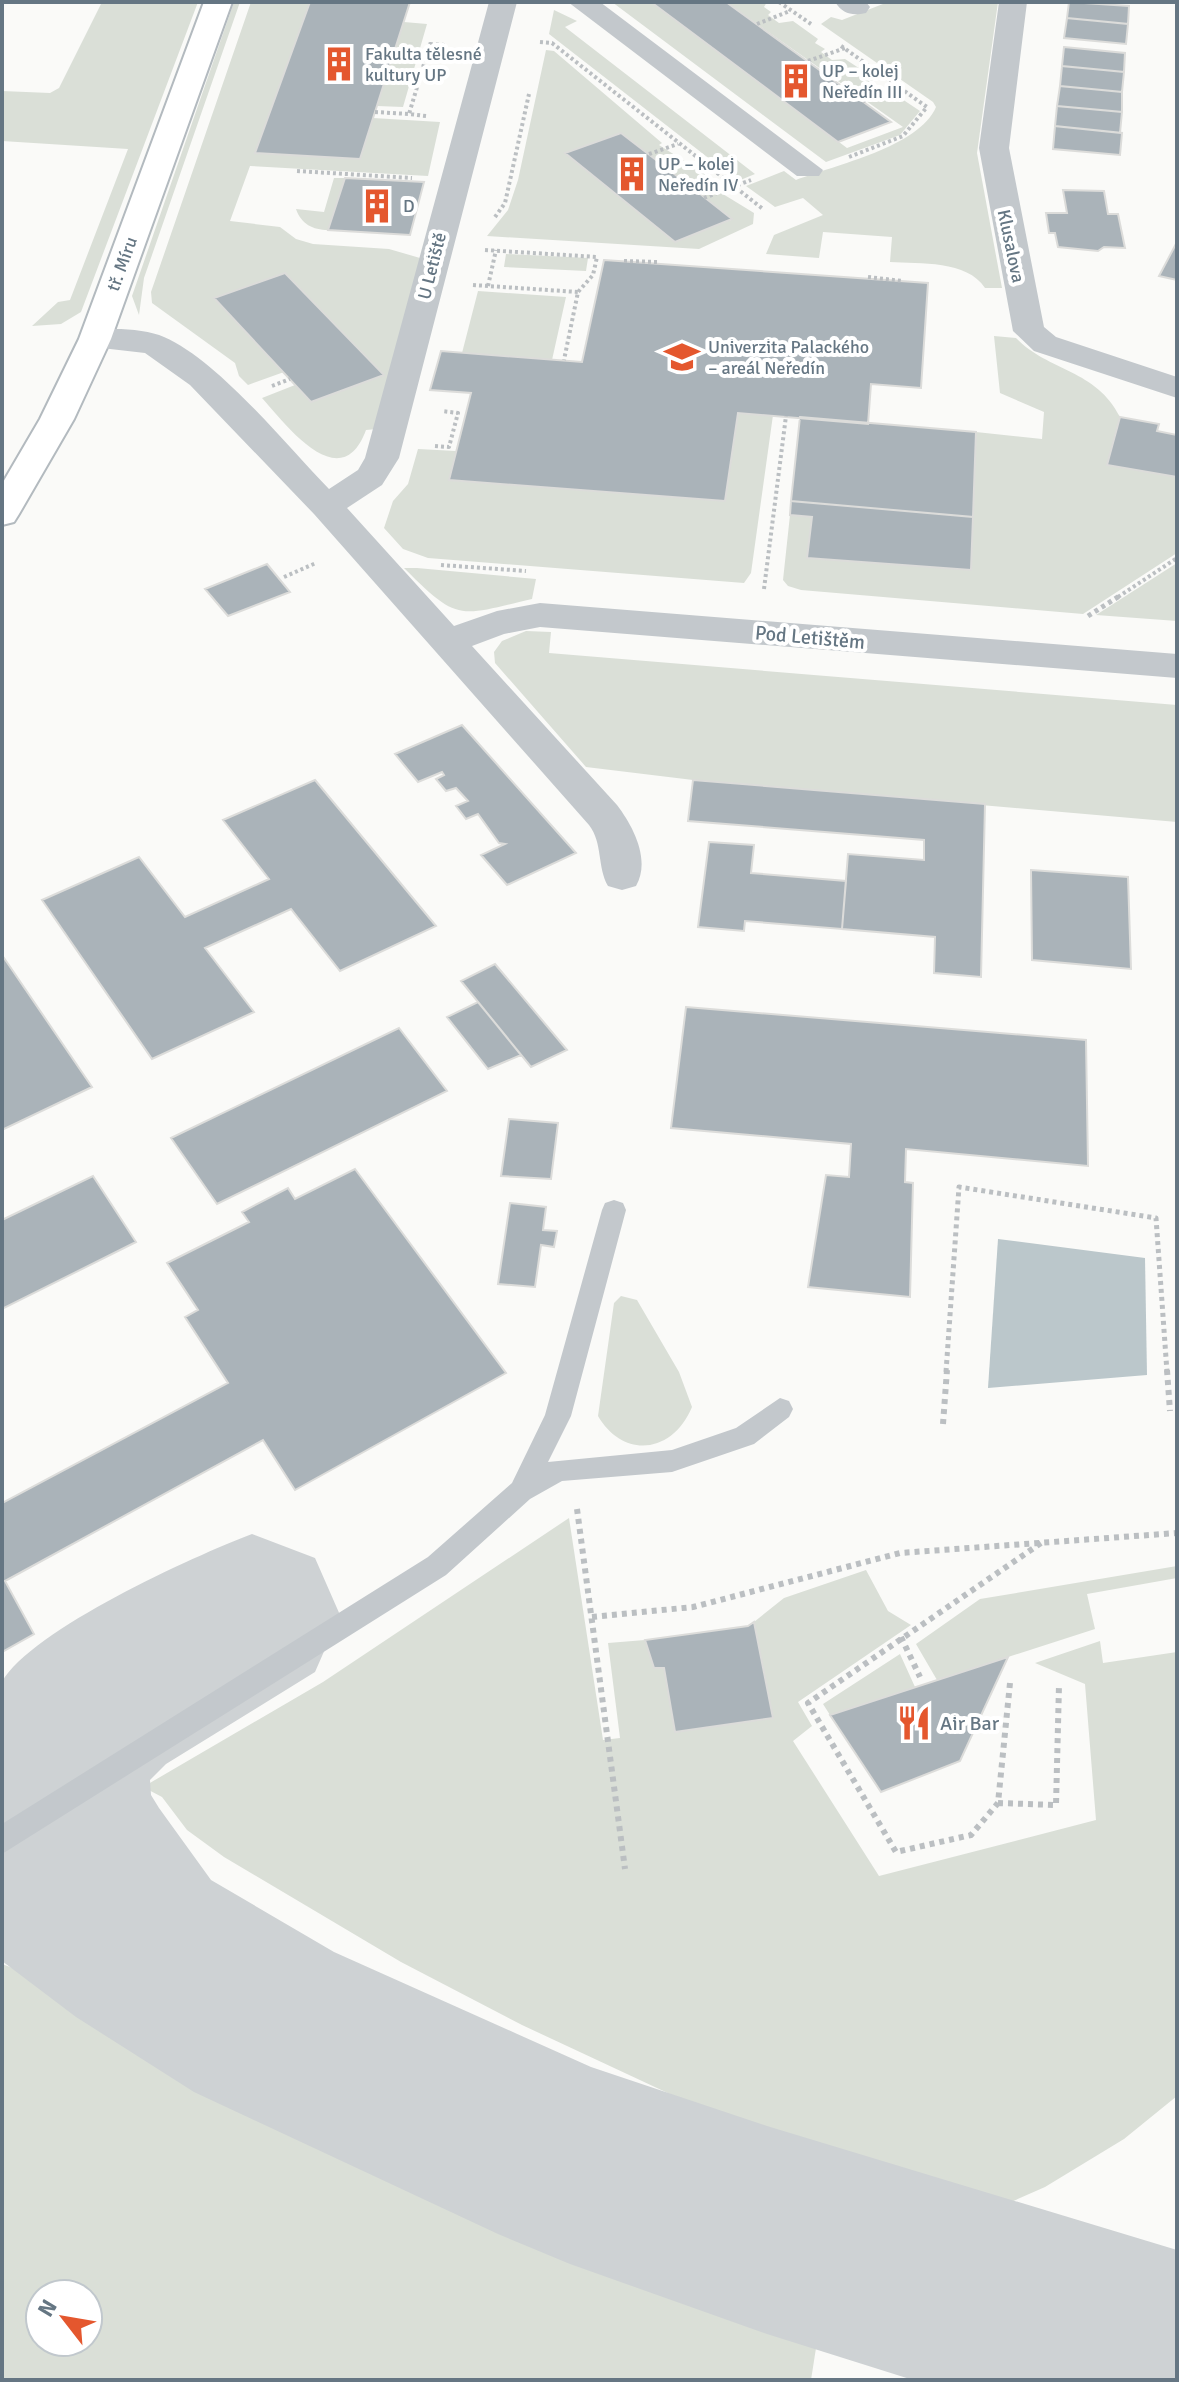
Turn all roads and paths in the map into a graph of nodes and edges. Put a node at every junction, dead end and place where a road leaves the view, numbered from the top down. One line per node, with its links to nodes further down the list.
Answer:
1 (218, 2): 38 (main road, tř. Míru)
2 (503, 2): 42 (street, U Letiště)
3 (582, 2): 21 (street)
4 (1013, 2): 40 (street, Klusalova)
5 (791, 11): 6 (path)
6 (757, 24)
7 (811, 24): 9 (path)
8 (544, 27): 18 (path)
9 (822, 32)
10 (833, 40): 11 (path)
11 (845, 48): 12 (path); 14 (path)
12 (808, 61)
13 (531, 86): 28 (path)
14 (900, 88): 15 (path); 20 (path)
15 (863, 101)
16 (375, 112): 17 (path)
17 (409, 114)
18 (679, 143): 19 (path); 25 (path)
19 (649, 154)
20 (837, 162)
21 (808, 170)
22 (297, 171): 23 (path)
23 (417, 178)
24 (740, 184): 25 (path)
25 (734, 186): 26 (path); 27 (path)
26 (704, 198)
27 (763, 209)
28 (491, 220)
29 (476, 249): 30 (path)
30 (496, 250): 36 (path); 37 (path)
31 (624, 261): 32 (path)
32 (658, 262)
33 (868, 277): 34 (path)
34 (902, 281)
35 (464, 284): 36 (path)
36 (488, 286): 37 (path)
37 (578, 292): 39 (path)
38 (95, 339): 42 (street); 43 (main road, tř. Míru)
39 (564, 360)
40 (1177, 388)
41 (786, 416): 50 (path)
42 (326, 506): 53 (street)
43 (2, 514)
44 (1177, 558): 52 (path)
45 (324, 560): 48 (path)
46 (430, 564): 47 (path)
47 (534, 572)
48 (284, 577)
49 (749, 589): 50 (path)
50 (764, 590): 51 (path)
51 (779, 592)
52 (1104, 620)
53 (447, 642): 54 (street, Pod Letištěm); 55 (street)
54 (1177, 666)
55 (622, 876)
56 (614, 1210): 61 (lane)
57 (780, 1409): 60 (lane)
58 (1170, 1411): 59 (path)
59 (943, 1424)
60 (572, 1467): 61 (lane); 64 (path)
61 (521, 1491): 70 (lane)
62 (1177, 1533): 63 (path)
63 (1041, 1543): 64 (path); 65 (path)
64 (592, 1617): 71 (path)
65 (901, 1637): 66 (path); 69 (path)
66 (920, 1677)
67 (1010, 1683): 69 (path)
68 (1059, 1685): 69 (path)
69 (998, 1803)
70 (2, 1840)
71 (625, 1869)

